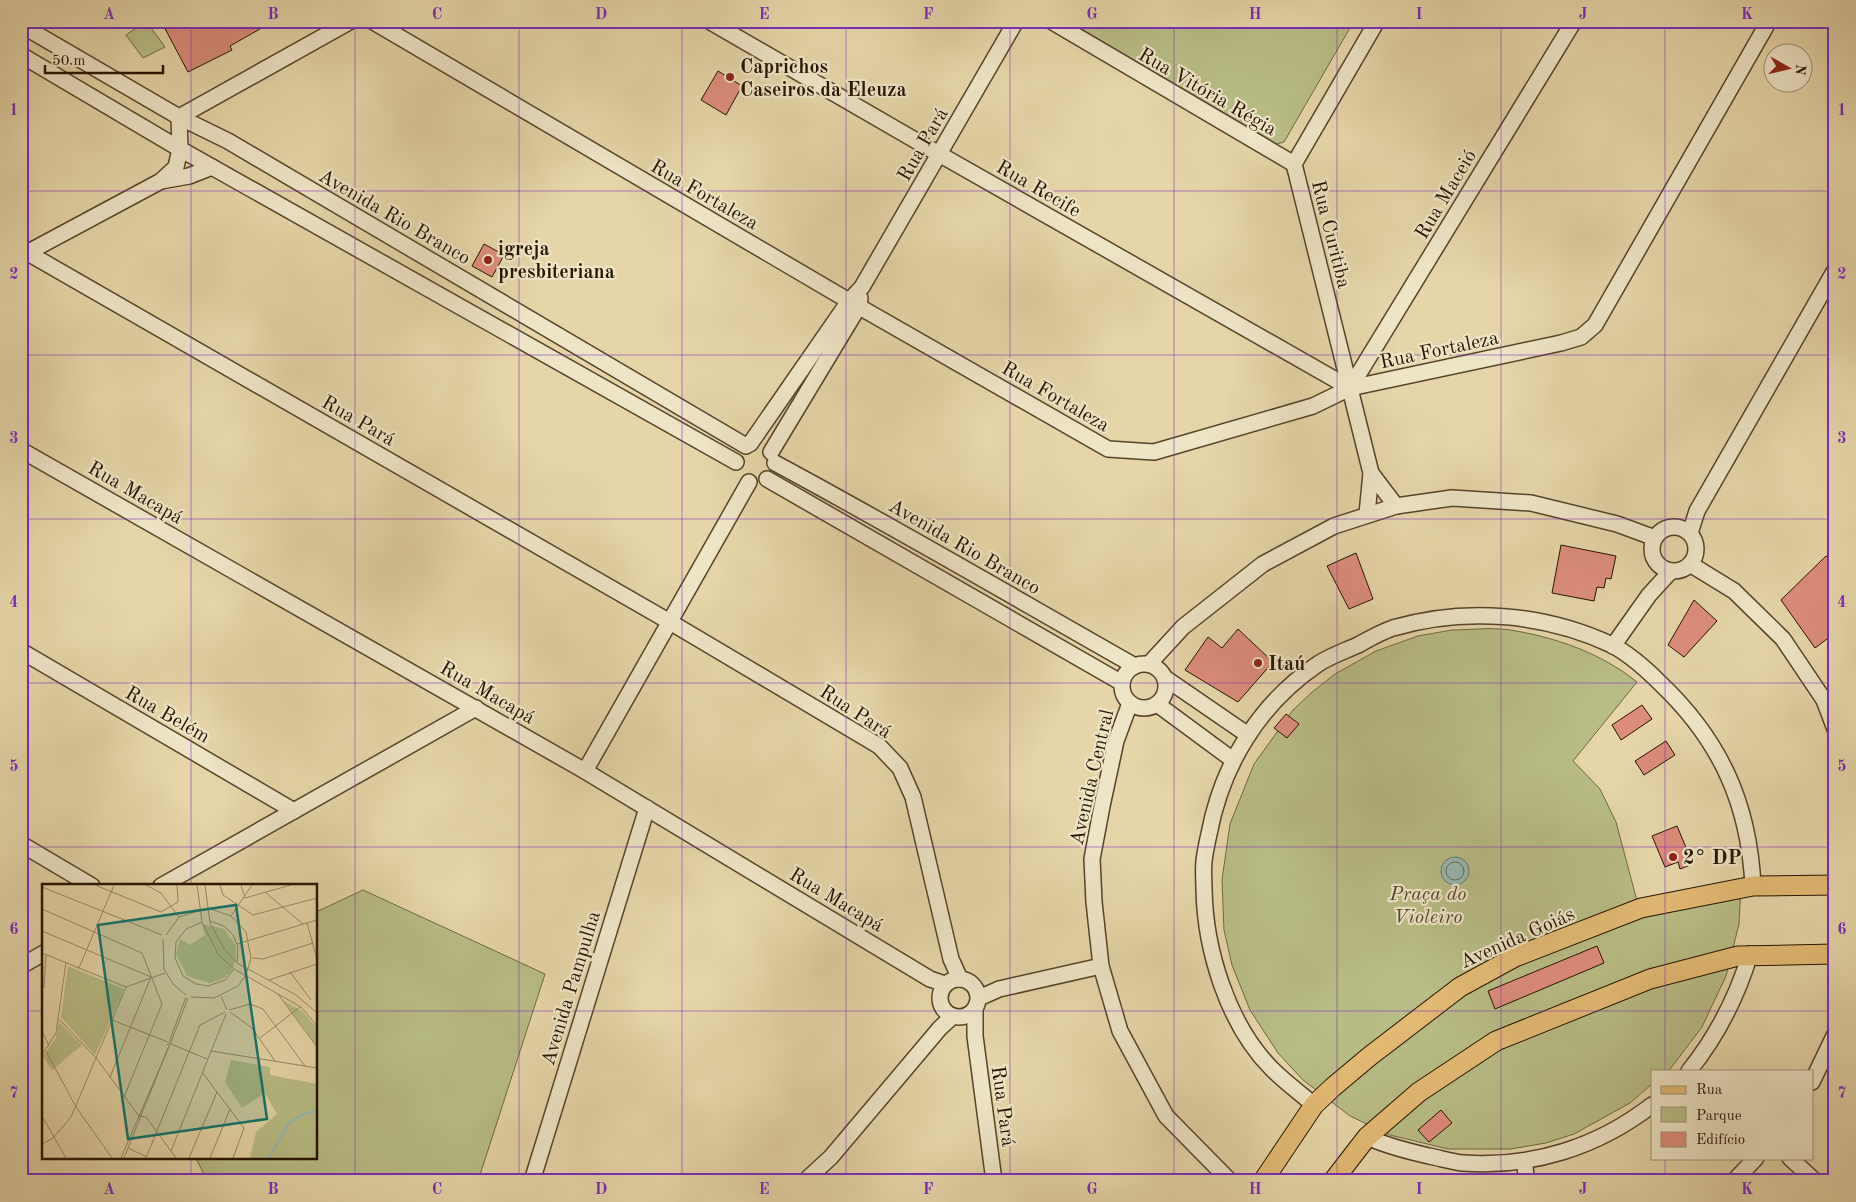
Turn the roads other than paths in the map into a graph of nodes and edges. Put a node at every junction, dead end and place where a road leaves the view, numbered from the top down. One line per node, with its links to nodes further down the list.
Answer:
1 (351, 21): 11 (street)
2 (372, 21): 19 (street, Rua Fortaleza)
3 (709, 21): 13 (street, Rua Recife)
4 (1016, 21): 13 (street, Rua Pará)
5 (1051, 21): 14 (street, Rua Vitória Régia)
6 (1377, 21): 14 (street, Rua Curitiba)
7 (1574, 21): 20 (street, Rua Maceió)
8 (1769, 21): 20 (street, Rua Fortaleza)
9 (21, 25): 11 (street, Avenida Rio Branco)
10 (21, 55): 12 (street)
11 (179, 117): 12 (street); 23 (street, Avenida Rio Branco)
12 (180, 149): 15 (street); 16 (street)
13 (938, 154): 19 (street, Rua Pará); 20 (street, Rua Recife)
14 (1294, 164): 20 (street, Rua Curitiba)
15 (212, 167): 16 (street); 26 (street)
16 (161, 181): 17 (street)
17 (23, 253): 38 (street, Rua Pará)
18 (1835, 270): 32 (street)
19 (854, 304): 20 (street, Rua Fortaleza); 21 (street, Rua Pará); 22 (street, Rua Pará)
20 (1350, 388): 27 (street, Rua Curitiba)
21 (770, 417): 22 (street); 23 (street, Rua Pará)
22 (785, 426): 25 (street, Rua Pará)
23 (748, 445): 25 (street); 26 (street)
24 (21, 450): 47 (street, Rua Macapá)
25 (773, 457): 28 (street); 41 (street, Avenida Rio Branco)
26 (736, 462): 29 (street)
27 (1371, 473): 30 (street, Rua Curitiba); 31 (street, Rua Curitiba)
28 (767, 480): 29 (street); 43 (street, Avenida Rio Branco)
29 (749, 482): 38 (street)
30 (1396, 506): 31 (street); 33 (street)
31 (1367, 514): 41 (street)
32 (1684, 530): 33 (street); 35 (street)
33 (1655, 538): 34 (street)
34 (1657, 564): 36 (street); 37 (street)
35 (1690, 564): 36 (street); 44 (street)
36 (1671, 571): 37 (street)
37 (1649, 595): 39 (street)
38 (670, 622): 51 (street); 64 (street, Rua Pará)
39 (1613, 646): 49 (street); 58 (street)
40 (21, 651): 53 (street, Rua Belém)
41 (1142, 665): 42 (street); 43 (street)
42 (1165, 678): 46 (street); 49 (street)
43 (1122, 683): 45 (street)
44 (1829, 697): 48 (street)
45 (1130, 703): 46 (street); 63 (street, Avenida Central)
46 (1157, 704): 50 (street)
47 (476, 708): 51 (street, Rua Macapá); 53 (street)
48 (1835, 730)
49 (1248, 735): 50 (street)
50 (1232, 760): 69 (street)
51 (585, 771): 52 (street, Rua Macapá)
52 (647, 808): 64 (street, Rua Macapá); 75 (street, Avenida Pampulha)
53 (294, 811): 56 (street)
54 (21, 844): 55 (street)
55 (89, 884)
56 (165, 884)
57 (1835, 885): 58 (main road, Avenida Goiás)
58 (1753, 886): 69 (main road, Avenida Goiás)
59 (42, 954): 62 (street)
60 (1750, 954): 61 (main road); 67 (street); 71 (main road)
61 (1835, 954)
62 (21, 966)
63 (1101, 966): 65 (street); 78 (street, Avenida Central)
64 (950, 984): 65 (street, Rua Pará); 65 (street, Rua Macapá)
65 (965, 1007): 76 (street); 77 (street, Rua Pará)
66 (1835, 1034): 68 (street)
67 (1690, 1070)
68 (1814, 1078)
69 (1314, 1105): 79 (main road, Avenida Goiás)
70 (1651, 1106): 74 (street)
71 (1367, 1138): 74 (street); 80 (main road)
72 (1754, 1160): 82 (street)
73 (1792, 1160): 83 (street)
74 (1524, 1161): 81 (street)
75 (532, 1181)
76 (805, 1181)
77 (994, 1181)
78 (1230, 1181)
79 (1263, 1181)
80 (1333, 1181)
81 (1527, 1181)
82 (1734, 1181)
83 (1815, 1181)

